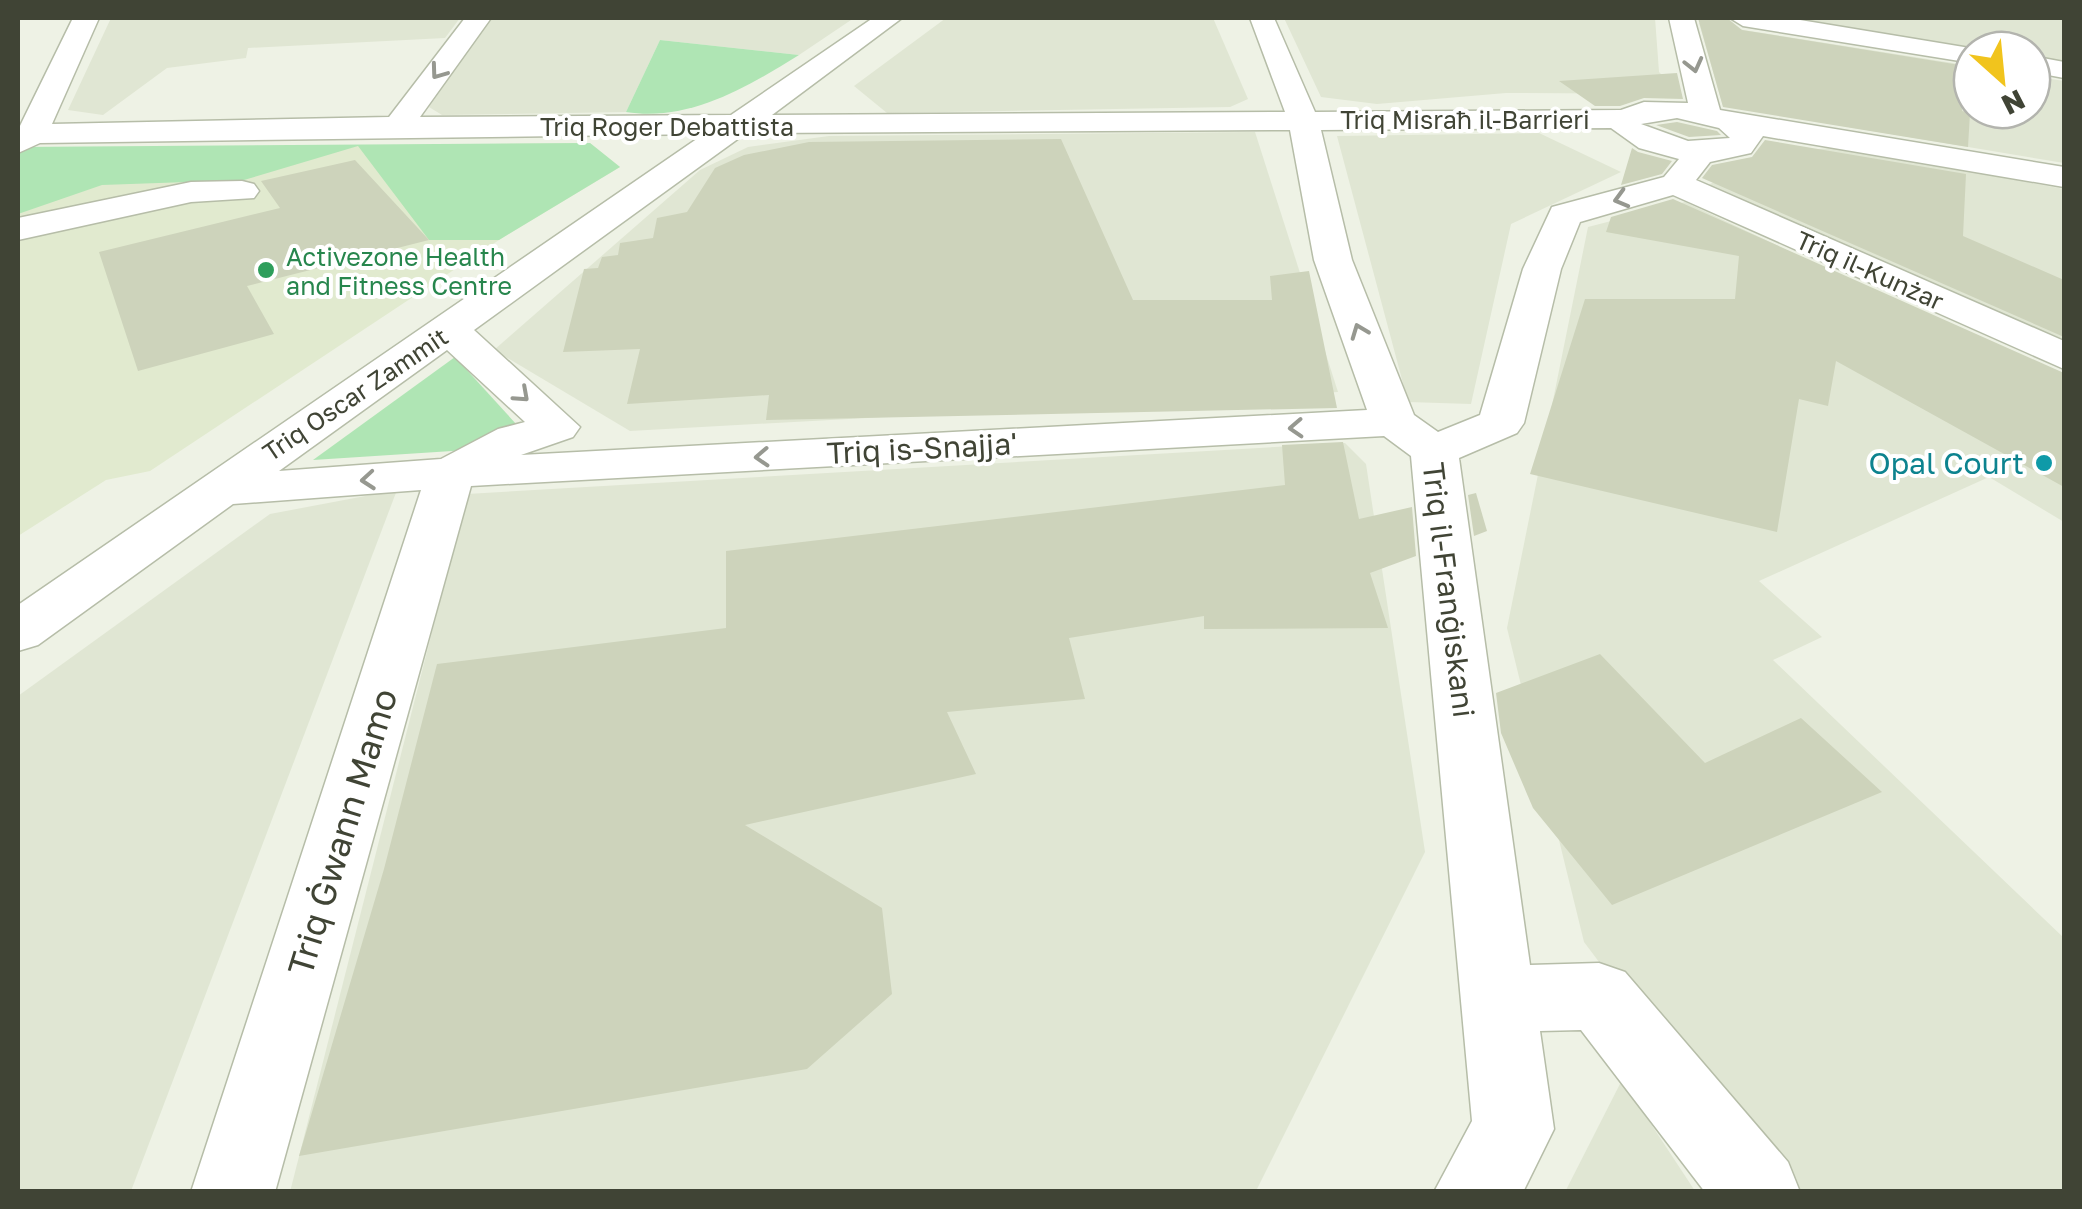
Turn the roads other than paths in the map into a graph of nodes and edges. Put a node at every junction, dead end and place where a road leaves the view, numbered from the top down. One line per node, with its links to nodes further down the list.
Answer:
1 (86, 18): 13 (street)
2 (478, 18): 11 (street, one-way to 11)
3 (889, 18): 12 (street, Triq Oscar Zammit)
4 (1262, 18): 8 (street, Triq il-Franġiskani)
5 (1682, 18): 10 (street, one-way to 10)
6 (1743, 18): 7 (street)
7 (1952, 52)
8 (1304, 119): 9 (street, Triq Misraħ il-Barrieri); 12 (street, Triq Roger Debattista); 21 (street, Triq il-Franġiskani, one-way to 8)
9 (1626, 119): 10 (street, Triq Misraħ il-Barrieri); 14 (street)
10 (1728, 124): 14 (street); 15 (street, Triq Misraħ il-Barrieri)
11 (398, 126): 12 (street, Triq Roger Debattista); 13 (street, Triq Roger Debattista)
12 (736, 126): 19 (street, Triq Oscar Zammit)
13 (24, 139)
14 (1701, 152): 16 (street)
15 (2064, 177)
16 (1676, 184): 20 (street, Triq il-Kunżar); 21 (street, one-way to 21)
17 (242, 191): 18 (street)
18 (18, 229)
19 (450, 330): 22 (street, Triq is-Snajja', one-way to 22); 23 (street, Triq Oscar Zammit)
20 (2064, 356)
21 (1414, 436): 22 (street, Triq is-Snajja', one-way to 22); 25 (street, Triq il-Franġiskani)
22 (451, 473): 23 (street, Triq is-Snajja', one-way to 23); 26 (street, Triq Ġwann Mamo)
23 (214, 491): 24 (street, Triq Oscar Zammit)
24 (18, 632)
25 (1498, 999): 27 (street, Triq il-Franġiskani); 28 (street)
26 (233, 1192)
27 (1476, 1192)
28 (1758, 1192)

